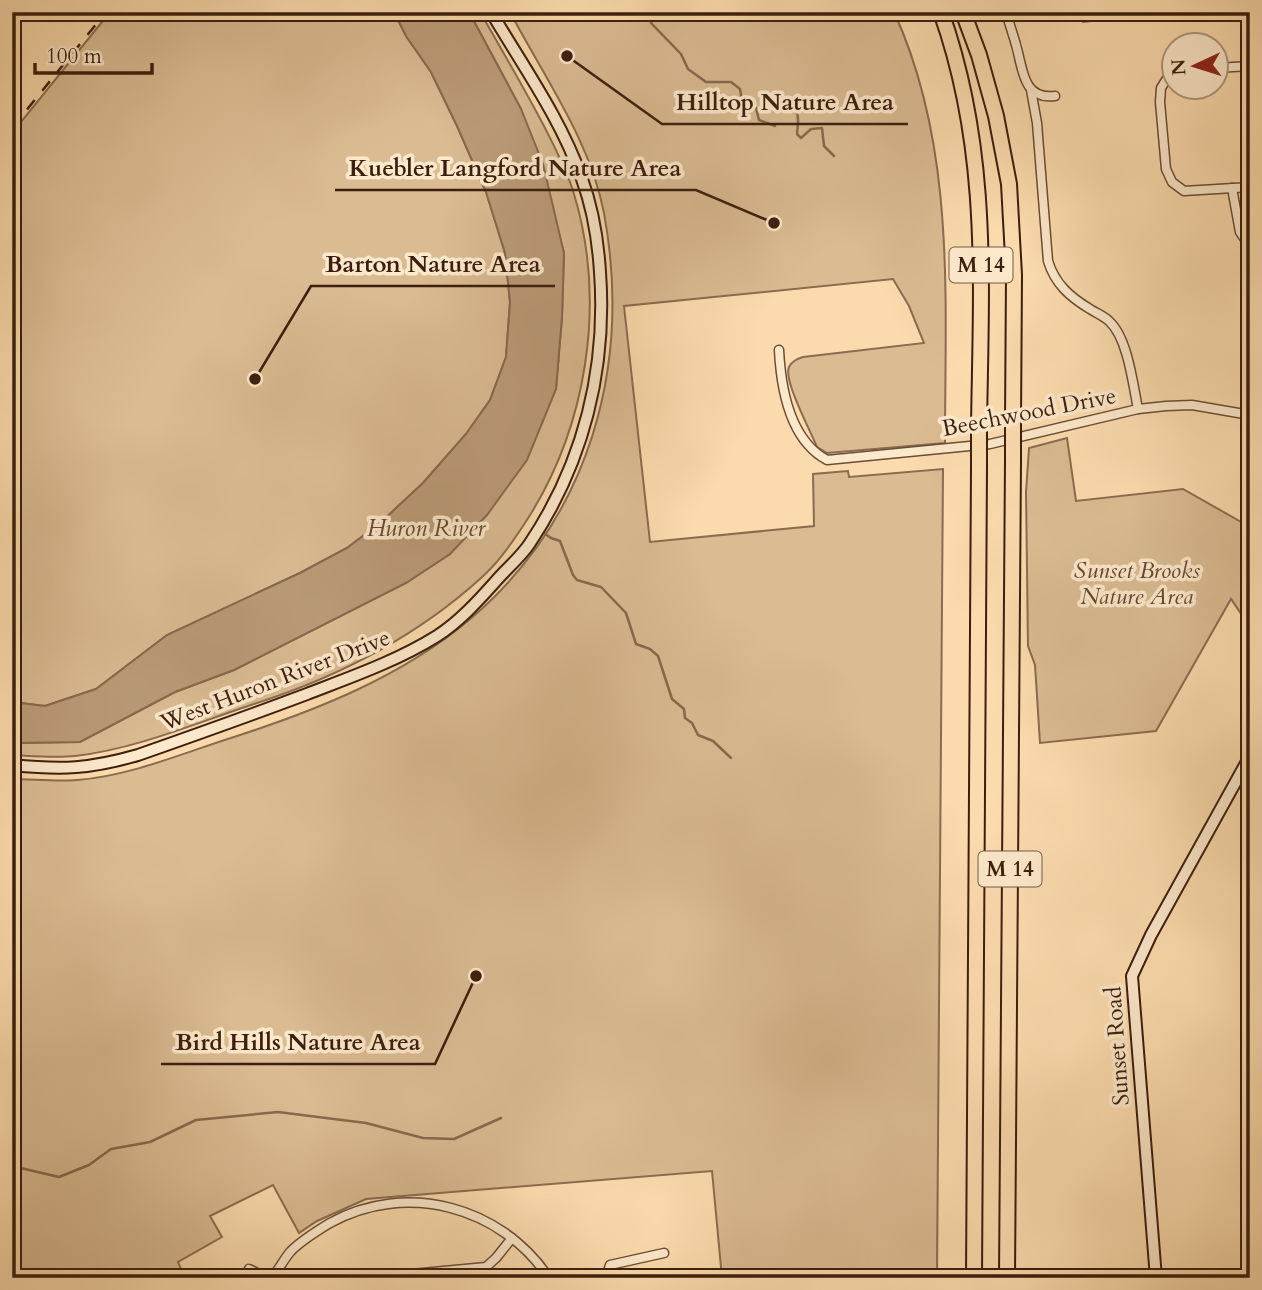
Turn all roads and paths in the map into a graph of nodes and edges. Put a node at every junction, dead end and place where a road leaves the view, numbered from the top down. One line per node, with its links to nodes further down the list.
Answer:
1 (491, 12): 17 (street, West Huron River Drive)
2 (941, 12): 27 (highway, M 14, bridge)
3 (963, 12): 28 (highway, M 14, bridge)
4 (1006, 12): 7 (street)
5 (1250, 66): 6 (street)
6 (1230, 67)
7 (1031, 90): 8 (street); 14 (street)
8 (1055, 96)
9 (1162, 102): 11 (street)
10 (1250, 187): 11 (street)
11 (1232, 188): 12 (street)
12 (1250, 247)
13 (779, 350): 14 (street, Beechwood Drive)
14 (1138, 409): 15 (street, Beechwood Drive)
15 (1250, 415)
16 (1250, 756): 29 (street, Sunset Road)
17 (12, 765)
18 (512, 1238): 21 (street); 24 (street); 25 (street)
19 (664, 1253): 26 (street)
20 (249, 1269): 23 (street)
21 (434, 1275): 22 (street)
22 (401, 1276)
23 (267, 1278)
24 (272, 1278)
25 (549, 1278)
26 (606, 1278)
27 (974, 1278)
28 (1007, 1278)
29 (1156, 1278)

